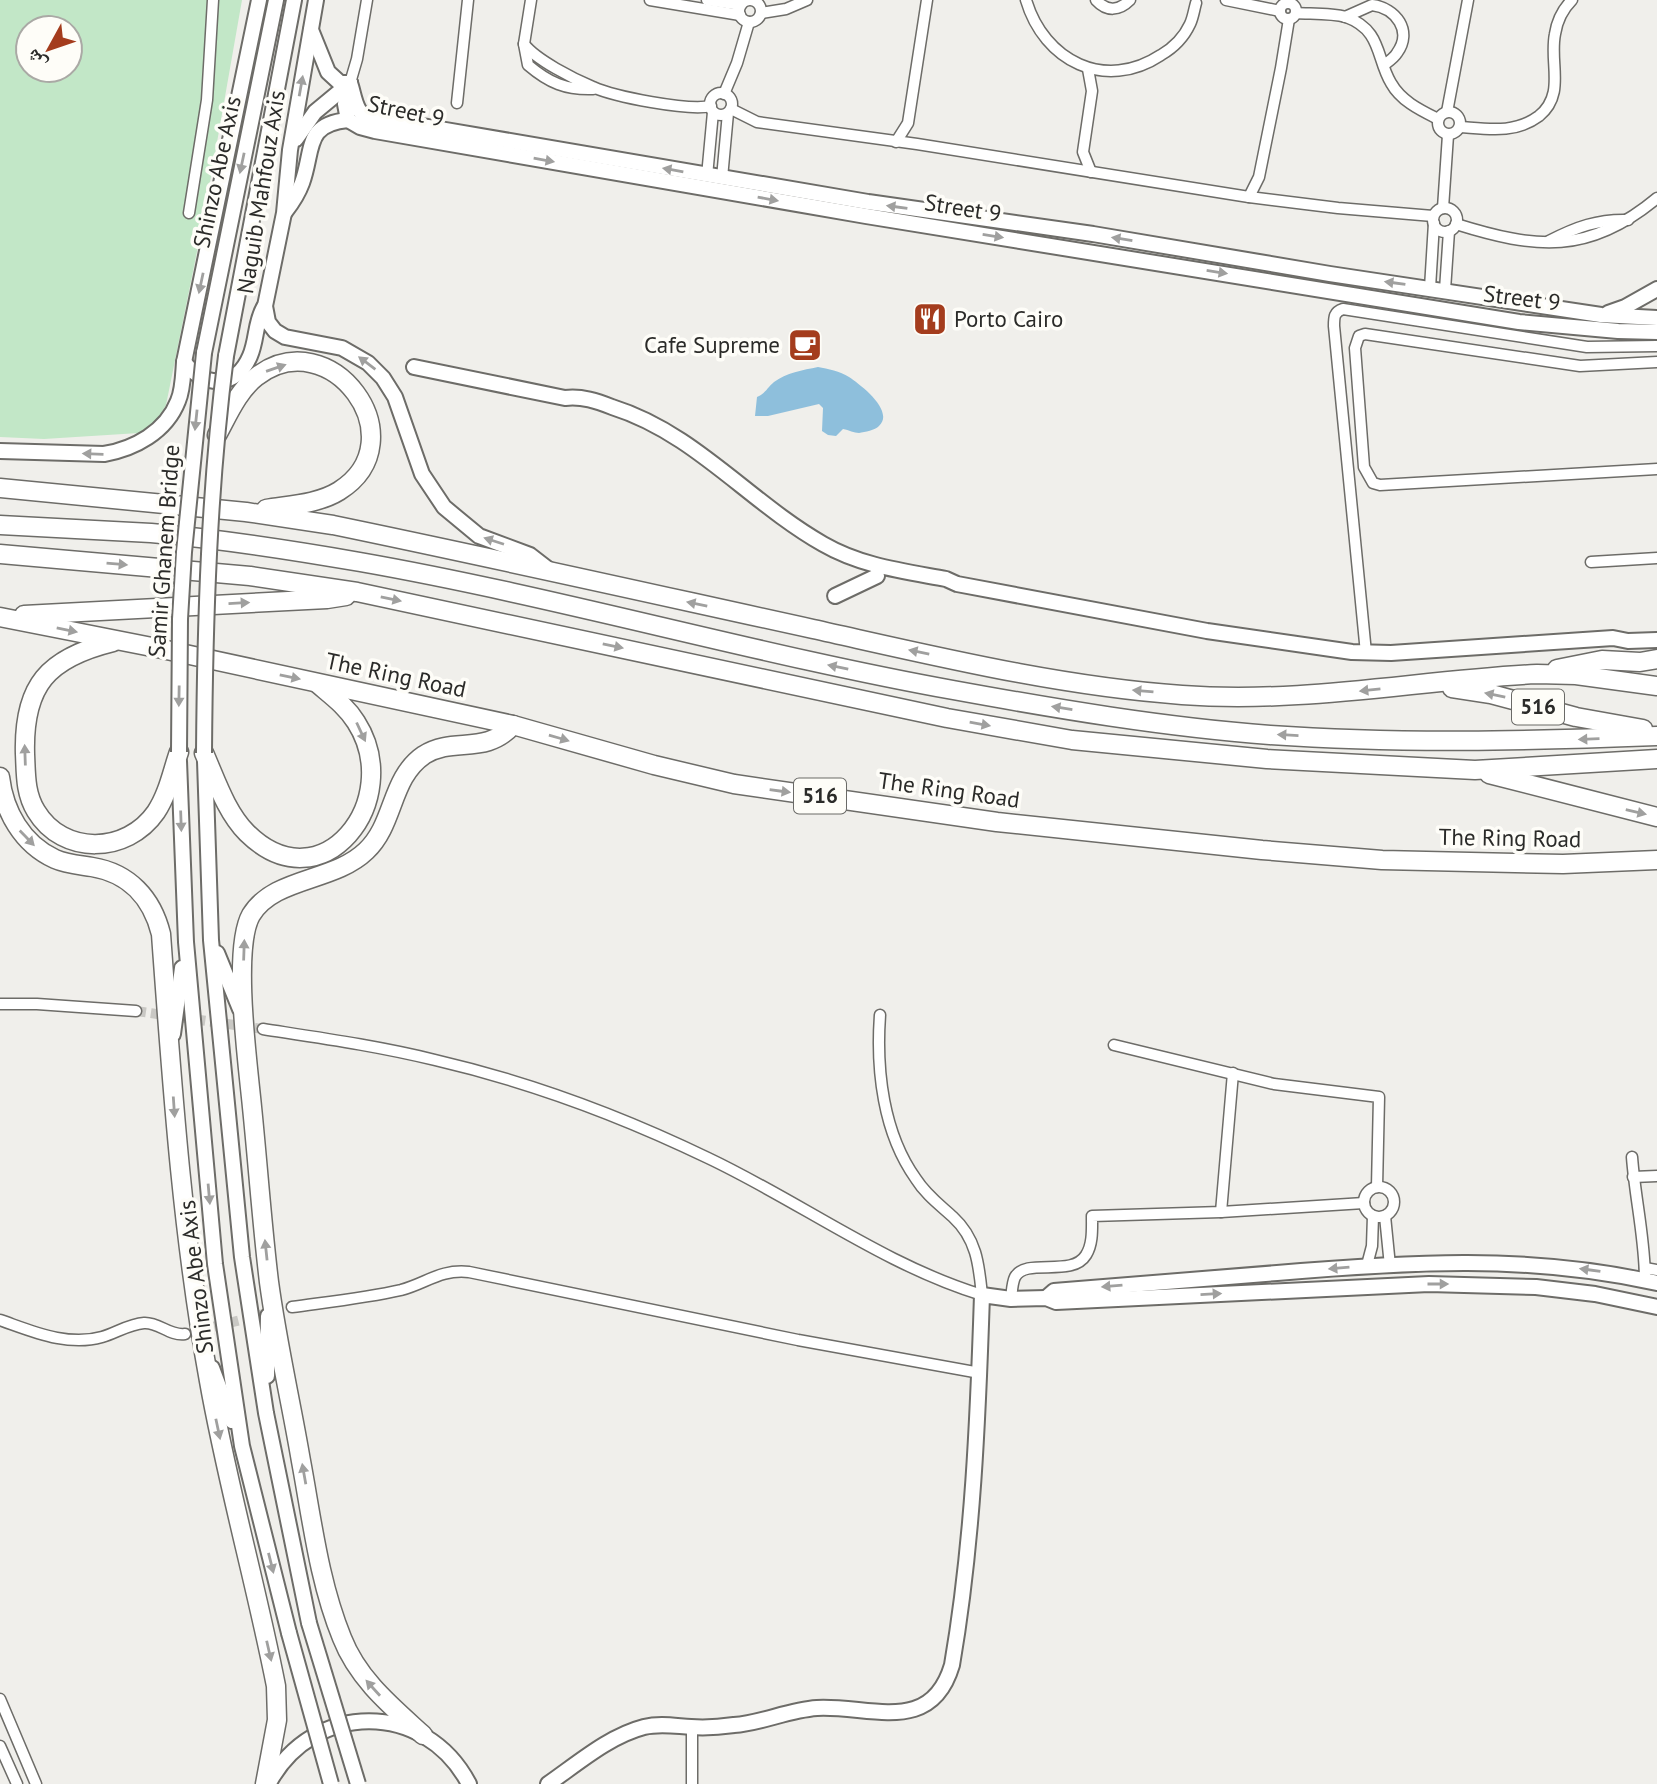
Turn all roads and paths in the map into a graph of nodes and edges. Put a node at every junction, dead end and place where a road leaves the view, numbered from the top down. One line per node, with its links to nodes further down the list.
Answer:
1 (213, 0): 56 (street)
2 (259, 0): 76 (street, Naguib Mahfouz Axis, one-way to 76)
3 (276, 0): 74 (street, Shinzo Abe Axis, one-way to 74)
4 (294, 0): 75 (street, Shinzo Abe Axis)
5 (316, 0): 26 (street, Naguib Mahfouz Axis)
6 (367, 0): 31 (street)
7 (468, 0): 35 (street)
8 (531, 0): 27 (street)
9 (650, 0): 20 (street)
10 (707, 0): 20 (street)
11 (807, 0): 22 (street)
12 (927, 0): 40 (street)
13 (1026, 0): 29 (street)
14 (1097, 0): 15 (street)
15 (1130, 0)
16 (1226, 0): 21 (street)
17 (1468, 0): 38 (street)
18 (1572, 0): 41 (street)
19 (1196, 1): 30 (street)
20 (746, 5): 22 (street); 25 (street)
21 (1285, 5): 23 (street)
22 (761, 13): 25 (street)
23 (1292, 16): 24 (street); 50 (street)
24 (1345, 17): 28 (street); 28 (street)
25 (749, 22): 34 (street)
26 (311, 30): 31 (street); 45 (street, Naguib Mahfouz Axis, one-way to 26)
27 (524, 44): 32 (street); 32 (street)
28 (1384, 65): 38 (street)
29 (1088, 69): 30 (street); 33 (street)
30 (1106, 71): 33 (street)
31 (350, 83): 39 (street, Street 9); 45 (street); 49 (street, Street 9, one-way to 31)
32 (595, 89): 36 (street)
33 (1092, 91): 46 (street)
34 (724, 94): 36 (street); 37 (street)
35 (457, 103)
36 (712, 109): 37 (street); 49 (street)
37 (730, 111): 43 (street); 49 (street)
38 (1443, 115): 41 (street); 42 (street)
39 (348, 120): 55 (street, Street 9, one-way to 55); 57 (street)
40 (908, 123): 43 (street); 44 (street)
41 (1460, 127): 42 (street)
42 (1448, 135): 54 (street)
43 (896, 142): 44 (street)
44 (917, 144): 47 (street)
45 (290, 150): 57 (street, Naguib Mahfouz Axis)
46 (1083, 152): 47 (street); 48 (street)
47 (1068, 169): 48 (street)
48 (1091, 172): 51 (street)
49 (714, 177): 55 (street, Street 9)
50 (1259, 177): 51 (street); 53 (street)
51 (1249, 197): 53 (street)
52 (1657, 198): 59 (street)
53 (1265, 199): 58 (street)
54 (1443, 208): 58 (street); 59 (street)
55 (867, 209): 60 (street, Street 9, one-way to 55); 61 (street, Street 9, one-way to 61)
56 (189, 213)
57 (284, 213): 68 (street, Naguib Mahfouz Axis)
58 (1434, 220): 59 (street); 63 (street)
59 (1453, 227): 66 (street)
60 (1093, 234): 61 (street); 62 (street, Street 9, one-way to 60)
61 (1089, 251): 65 (street, Street 9, one-way to 65)
62 (1330, 274): 63 (street, Street 9, one-way to 62); 65 (street)
63 (1430, 288): 66 (street, Street 9)
64 (1657, 289): 69 (street)
65 (1328, 290): 71 (street, Street 9)
66 (1446, 290): 67 (street, Street 9)
67 (1521, 303): 69 (street, Street 9); 71 (street)
68 (265, 306): 76 (street); 89 (street, Naguib Mahfouz Axis, one-way to 68)
69 (1601, 315): 70 (street, Street 9)
70 (1657, 318)
71 (1519, 322): 72 (street, Street 9)
72 (1657, 332)
73 (1657, 346): 99 (street)
74 (204, 353): 107 (street, Samir Ghanem Bridge, one-way to 107, bridge)
75 (226, 356): 80 (street, Samir Ghanem Bridge, bridge)
76 (184, 362): 81 (street, Naguib Mahfouz Axis, one-way to 81)
77 (1657, 362): 82 (street)
78 (414, 367): 79 (street)
79 (623, 415): 90 (street); 91 (street)
80 (217, 435): 84 (highway, one-way to 84); 108 (street, Samir Ghanem Bridge, bridge)
81 (0, 451)
82 (1657, 469)
83 (0, 488): 84 (highway, 516)
84 (246, 512): 89 (highway, 516)
85 (0, 525): 106 (highway, 516, one-way to 85)
86 (0, 554): 92 (highway, one-way to 92)
87 (1657, 558): 88 (street)
88 (1591, 562)
89 (554, 572): 103 (highway, 516, one-way to 89)
90 (877, 576): 91 (street); 93 (street)
91 (957, 584): 99 (street)
92 (357, 592): 94 (highway, one-way to 92); 110 (highway, one-way to 110)
93 (835, 596)
94 (0, 616): 98 (highway, The Ring Road / 516, one-way to 98)
95 (1657, 633): 96 (street)
96 (1613, 638): 97 (street); 99 (street)
97 (1657, 640)
98 (120, 641): 102 (highway, The Ring Road / 516, one-way to 102); 107 (highway, one-way to 98)
99 (1366, 653)
100 (1657, 659): 101 (highway)
101 (1537, 674): 103 (highway, 516); 104 (highway, 516)
102 (316, 683): 105 (highway, The Ring Road / 516); 108 (highway, one-way to 108)
103 (1418, 685): 106 (highway, 516, one-way to 103)
104 (1657, 686)
105 (513, 725): 113 (highway, The Ring Road / 516, one-way to 113); 119 (highway, one-way to 105)
106 (1657, 734)
107 (179, 752): 115 (street, Shinzo Abe Axis, one-way to 115)
108 (204, 753): 114 (street, Shinzo Abe Axis)
109 (1657, 759): 110 (highway)
110 (1475, 770): 112 (highway, one-way to 112)
111 (0, 777): 122 (highway, one-way to 122)
112 (1657, 817)
113 (1657, 860)
114 (211, 940): 119 (street); 146 (street, Shinzo Abe Axis)
115 (186, 942): 122 (street); 147 (street, Shinzo Abe Axis, one-way to 147)
116 (0, 1003): 117 (street)
117 (136, 1011)
118 (880, 1015): 137 (street)
119 (243, 1016): 136 (highway, one-way to 119)
120 (263, 1029): 137 (street)
121 (1114, 1045): 123 (street)
122 (170, 1056): 144 (highway, one-way to 144)
123 (1233, 1073): 127 (street); 129 (street)
124 (1632, 1157): 126 (street)
125 (1657, 1176): 126 (street)
126 (1633, 1177): 135 (street)
127 (1377, 1186): 128 (street); 131 (street)
128 (1364, 1203): 129 (street); 130 (street)
129 (1221, 1212): 139 (street)
130 (1373, 1216): 131 (street); 132 (street)
131 (1385, 1216): 133 (street)
132 (1367, 1265): 133 (street); 138 (street, one-way to 138)
133 (1390, 1266): 135 (street, one-way to 133)
134 (1657, 1270): 135 (street)
135 (1649, 1277)
136 (269, 1284): 146 (street); 150 (highway, one-way to 136)
137 (982, 1295): 139 (street); 145 (street)
138 (1046, 1298): 139 (street); 141 (street, one-way to 141)
139 (1011, 1299)
140 (292, 1307): 145 (street)
141 (1657, 1307)
142 (0, 1320): 143 (street)
143 (185, 1334)
144 (203, 1344): 147 (street); 154 (highway, one-way to 154)
145 (980, 1373): 149 (street)
146 (266, 1413): 156 (street, Shinzo Abe Axis, bridge)
147 (242, 1446): 155 (street, Shinzo Abe Axis, one-way to 155, bridge)
148 (0, 1699): 153 (street)
149 (692, 1727): 158 (street); 159 (street)
150 (422, 1735): 154 (street); 157 (street)
151 (0, 1746): 152 (street)
152 (17, 1784)
153 (36, 1784)
154 (267, 1784)
155 (331, 1784)
156 (358, 1784)
157 (469, 1784)
158 (548, 1784)
159 (692, 1784)

